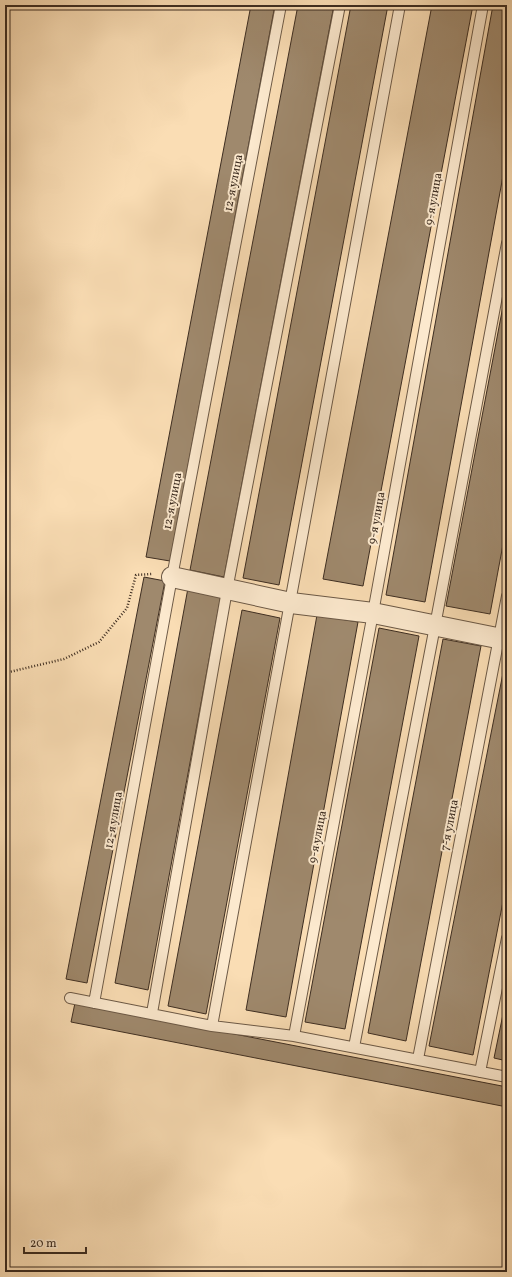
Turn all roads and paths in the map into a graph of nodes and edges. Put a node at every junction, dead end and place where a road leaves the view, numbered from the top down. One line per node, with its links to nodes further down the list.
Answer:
1 (282, 5): 6 (lane, 12-я улица)
2 (340, 5): 7 (lane)
3 (400, 5): 9 (lane)
4 (483, 5): 10 (lane, 9-я улица)
5 (507, 243): 11 (lane)
6 (172, 577): 7 (street); 13 (path); 16 (lane, 12-я улица)
7 (227, 590): 9 (street); 17 (lane)
8 (507, 596): 12 (lane, 7-я улица)
9 (291, 603): 10 (street); 18 (lane)
10 (373, 613): 11 (street); 19 (lane, 9-я улица)
11 (435, 626): 12 (street); 20 (lane)
12 (503, 640): 21 (lane, 7-я улица)
13 (5, 673)
14 (507, 938): 22 (lane)
15 (70, 998): 16 (lane)
16 (94, 1003): 17 (lane)
17 (152, 1013): 18 (lane)
18 (212, 1026): 19 (lane)
19 (294, 1036): 20 (lane)
20 (354, 1047): 21 (lane)
21 (418, 1059): 22 (lane)
22 (480, 1072): 23 (lane)
23 (507, 1077)

